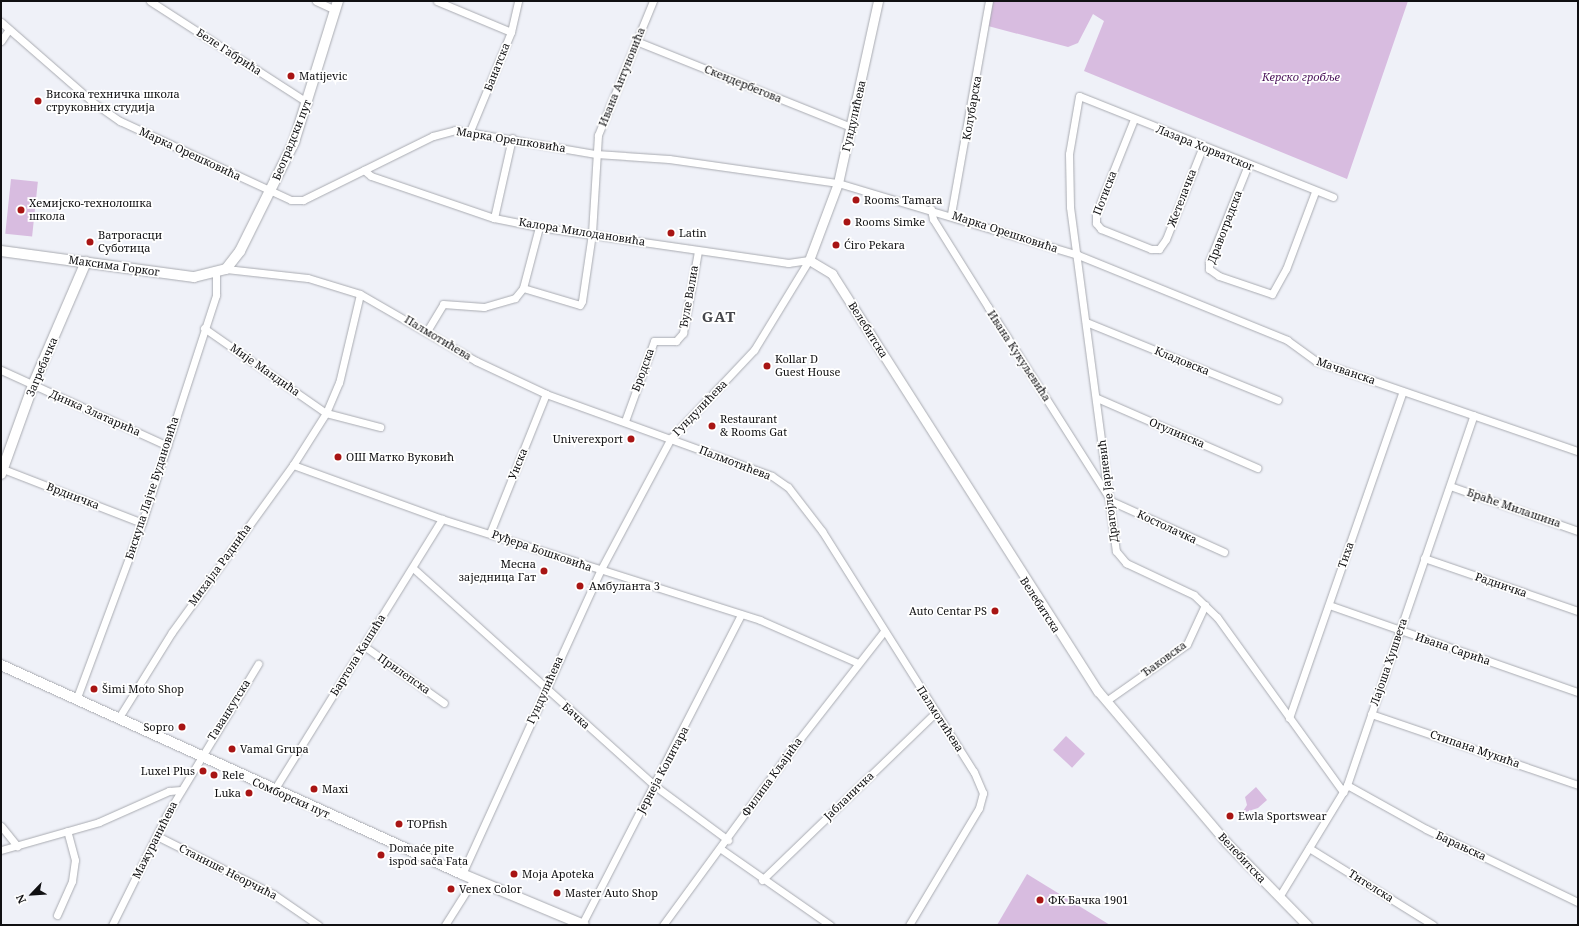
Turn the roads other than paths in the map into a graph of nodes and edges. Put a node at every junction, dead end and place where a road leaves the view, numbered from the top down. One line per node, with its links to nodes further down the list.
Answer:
1 (150, 1): 15 (street, Беле Габрића)
2 (316, 1): 8 (street)
3 (437, 1): 11 (street)
4 (518, 1): 11 (street, Банатска)
5 (653, 1): 13 (street, Ивана Антуновића)
6 (878, 1): 17 (street, Гундулићева)
7 (989, 1): 29 (street, Колубарска)
8 (336, 6): 15 (main road, Београдски пут)
9 (1, 22): 10 (street, Марка Орешковића)
10 (9, 29): 12 (street); 25 (street, Марка Орешковића)
11 (511, 32): 18 (street, Банатска)
12 (1, 41)
13 (636, 41): 17 (street, Скендербегова); 21 (street, Ивана Антуновића)
14 (1079, 96): 16 (street, Лазара Хорватског); 36 (street, Драгојле Јарневић)
15 (308, 103): 25 (main road, Београдски пут)
16 (1134, 119): 20 (street, Лазара Хорватског); 33 (street, Потиска)
17 (851, 127): 24 (street, Гундулићева)
18 (470, 131): 19 (street, Марка Орешковића); 23 (street, Марка Орешковића)
19 (512, 138): 21 (street, Марка Орешковића); 30 (street)
20 (1203, 146): 22 (street, Лазара Хорватског); 33 (street, Жетелачка)
21 (596, 154): 24 (street, Марка Орешковића); 32 (street, Ивана Антуновића)
22 (1248, 165): 26 (street, Лазара Хорватског); 26 (street, Дравоградска)
23 (364, 170): 25 (street, Марка Орешковића); 30 (street, Калора Милодановића)
24 (838, 183): 28 (street, Марка Орешковића); 37 (street, Гундулићева)
25 (271, 192): 39 (main road, Београдски пут)
26 (1315, 192): 27 (street, Лазара Хорватског)
27 (1333, 197)
28 (931, 209): 29 (street, Марка Орешковића); 64 (street, Ивана Кукуљевића)
29 (951, 214): 36 (street, Марка Орешковића)
30 (494, 218): 31 (street, Калора Милодановића)
31 (538, 227): 32 (street, Калора Милодановића); 41 (street)
32 (592, 233): 35 (street, Калора Милодановића); 41 (street, Ивана Антуновића)
33 (1160, 249)
34 (1, 251): 38 (main road, Максима Горког)
35 (698, 251): 37 (street, Калора Милодановића); 46 (street, Ђуле Валиа)
36 (1078, 255): 43 (street, Драгојле Јарневић); 49 (street, Мачванска)
37 (809, 260): 57 (street, Гундулићева); 88 (street, Велебитска)
38 (86, 262): 40 (main road, Максима Горког); 48 (main road, Загребачка)
39 (226, 270): 40 (main road, Максима Горког); 42 (street, Палмотићева)
40 (216, 274): 44 (street, Бискупа Лајче Будановића)
41 (523, 288): 45 (street)
42 (360, 294): 45 (street, Палмотићева); 53 (street, Михајла Раднића)
43 (1086, 322): 51 (street, Драгојле Јарневић); 52 (street, Кладовска)
44 (204, 328): 53 (street, Мије Мандића); 58 (street, Бискупа Лајче Будановића)
45 (427, 331): 50 (street, Палмотићева)
46 (676, 341): 55 (street, Бродска)
47 (1, 370): 48 (street, Динка Златарића)
48 (33, 385): 58 (street, Динка Златарића); 63 (main road, Загребачка)
49 (1403, 391): 54 (street, Мачванска); 76 (street, Тиха)
50 (546, 394): 55 (street, Палмотићева); 70 (street, Унска)
51 (1097, 398): 61 (street, Драгојле Јарневић); 62 (street, Огулинска)
52 (1278, 400)
53 (326, 413): 56 (street); 60 (street, Михајла Раднића)
54 (1474, 415): 59 (street, Мачванска); 65 (street, Лајоша Хушвета)
55 (624, 420): 57 (street, Палмотићева)
56 (380, 427)
57 (671, 438): 74 (street, Гундулићева); 80 (street, Палмотићева)
58 (168, 446): 68 (street, Бискупа Лајче Будановића)
59 (1578, 451)
60 (293, 465): 67 (street, Руђера Бошковића); 93 (street, Михајла Раднића)
61 (1106, 466): 64 (street); 66 (street, Драгојле Јарневић)
62 (1257, 468)
63 (2, 471): 68 (street, Врдничка)
64 (1092, 471): 66 (street, Ивана Кукуљевића)
65 (1450, 486): 69 (street, Браће Милашина); 72 (street, Лајоша Хушвета)
66 (1111, 501): 71 (street, Костолачка); 75 (street, Драгојле Јарневић)
67 (442, 519): 70 (street, Руђера Бошковића); 73 (street, Бартола Кашића)
68 (142, 523): 87 (street, Бискупа Лајче Будановића)
69 (1578, 531)
70 (490, 533): 74 (street, Руђера Бошковића)
71 (1224, 552)
72 (1424, 558): 77 (street, Радничка); 79 (street, Лајоша Хушвета)
73 (413, 568): 81 (street, Бартола Кашића); 85 (street, Бачка)
74 (600, 571): 78 (street, Руђера Бошковића); 85 (street, Гундулићева)
75 (1205, 605): 88 (street, Ђаковска); 92 (street, Драгојле Јарневић)
76 (1329, 605): 79 (street, Ивана Сарића); 92 (street, Тиха)
77 (1578, 612)
78 (742, 615): 83 (street, Руђера Бошковића); 96 (street, Јернеја Копитара)
79 (1400, 630): 86 (street, Ивана Сарића); 91 (street, Лајоша Хушвета)
80 (884, 631): 83 (street, Филипа Кљајића); 90 (street, Палмотићева)
81 (364, 646): 89 (street, Прилепска); 99 (street, Бартола Кашића)
82 (258, 664): 94 (street, Таванкутска)
83 (858, 664): 103 (street, Филипа Кљајића)
84 (1, 666): 87 (main road, Сомборски пут)
85 (546, 689): 96 (street, Бачка); 108 (street, Гундулићева)
86 (1578, 692)
87 (76, 700): 93 (main road, Сомборски пут)
88 (1106, 701): 111 (street, Велебитска)
89 (444, 703)
90 (936, 712): 110 (street, Јабланичка); 120 (street, Палмотићева)
91 (1371, 714): 95 (street, Стипана Мукића); 97 (street, Лајоша Хушвета)
92 (1289, 718): 97 (street, Драгојле Јарневић)
93 (118, 719): 94 (main road, Сомборски пут)
94 (201, 756): 98 (street, Мажуранићева); 99 (main road, Сомборски пут)
95 (1578, 785)
96 (654, 786): 103 (street, Бачка); 117 (street, Јернеја Копитара)
97 (1345, 789): 105 (street, Лајоша Хушвета); 112 (street, Барањска)
98 (182, 790): 101 (street); 102 (street, Мажуранићева)
99 (274, 790): 108 (main road, Сомборски пут)
100 (1, 826): 104 (street)
101 (67, 831): 104 (street); 113 (street)
102 (157, 836): 114 (street, Мажуранићева); 115 (street, Станише Неорчића)
103 (728, 840): 106 (street, Филипа Кљајића)
104 (17, 846): 107 (street)
105 (1309, 848): 111 (street, Лајоша Хушвета); 122 (street, Тителска)
106 (721, 849): 110 (street); 118 (street, Филипа Кљајића)
107 (1, 850)
108 (462, 874): 109 (main road, Сомборски пут)
109 (474, 879): 116 (street); 117 (main road, Сомборски пут)
110 (762, 880): 119 (street)
111 (1279, 897): 121 (street, Велебитска)
112 (1578, 902)
113 (57, 915)
114 (115, 924)
115 (318, 925)
116 (445, 925)
117 (582, 925)
118 (663, 925)
119 (830, 925)
120 (909, 925)
121 (1307, 925)
122 (1433, 925)

